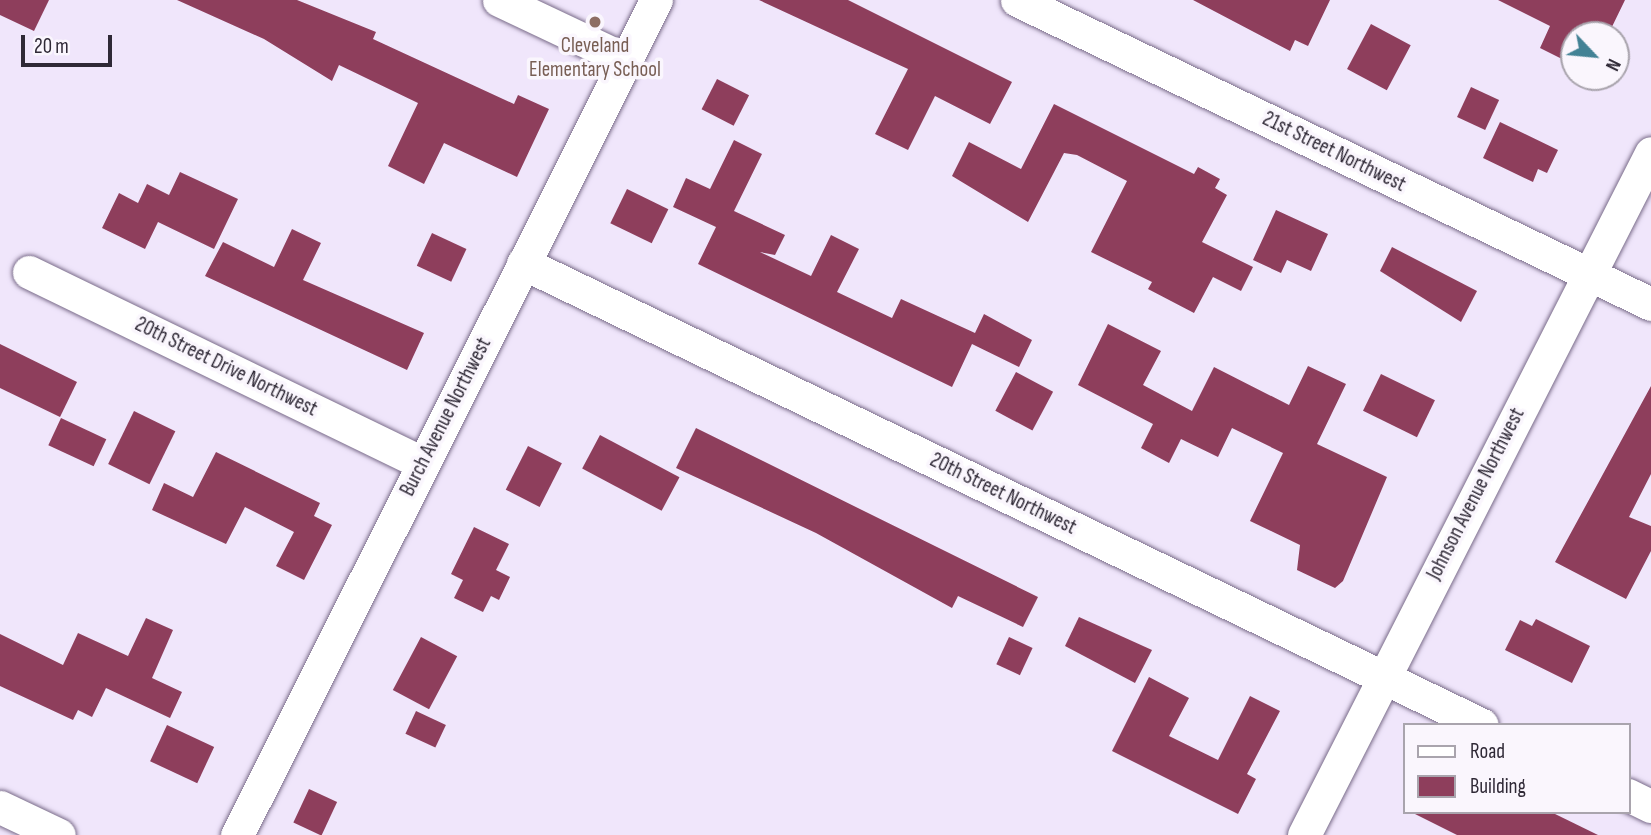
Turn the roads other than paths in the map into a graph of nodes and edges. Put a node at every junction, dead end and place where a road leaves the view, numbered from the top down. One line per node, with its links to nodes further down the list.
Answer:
1 (499, 0): 4 (street)
2 (656, 0): 4 (street, Burch Avenue Northwest)
3 (1017, 0): 8 (street, 21st Street Northwest)
4 (625, 60): 6 (street, Burch Avenue Northwest)
5 (1651, 153): 8 (street, Johnson Avenue Northwest)
6 (523, 263): 10 (street, Burch Avenue Northwest); 11 (street, 20th Street Northwest)
7 (29, 272): 10 (street, 20th Street Drive Northwest)
8 (1590, 274): 9 (street, 21st Street Northwest); 11 (street, Johnson Avenue Northwest)
9 (1651, 304)
10 (422, 463): 17 (street, Burch Avenue Northwest)
11 (1382, 676): 12 (street, 20th Street Northwest); 18 (street, Johnson Avenue Northwest)
12 (1478, 723)
13 (1630, 796): 14 (street)
14 (1651, 806)
15 (0, 807): 16 (street)
16 (59, 835)
17 (237, 835)
18 (1304, 835)

